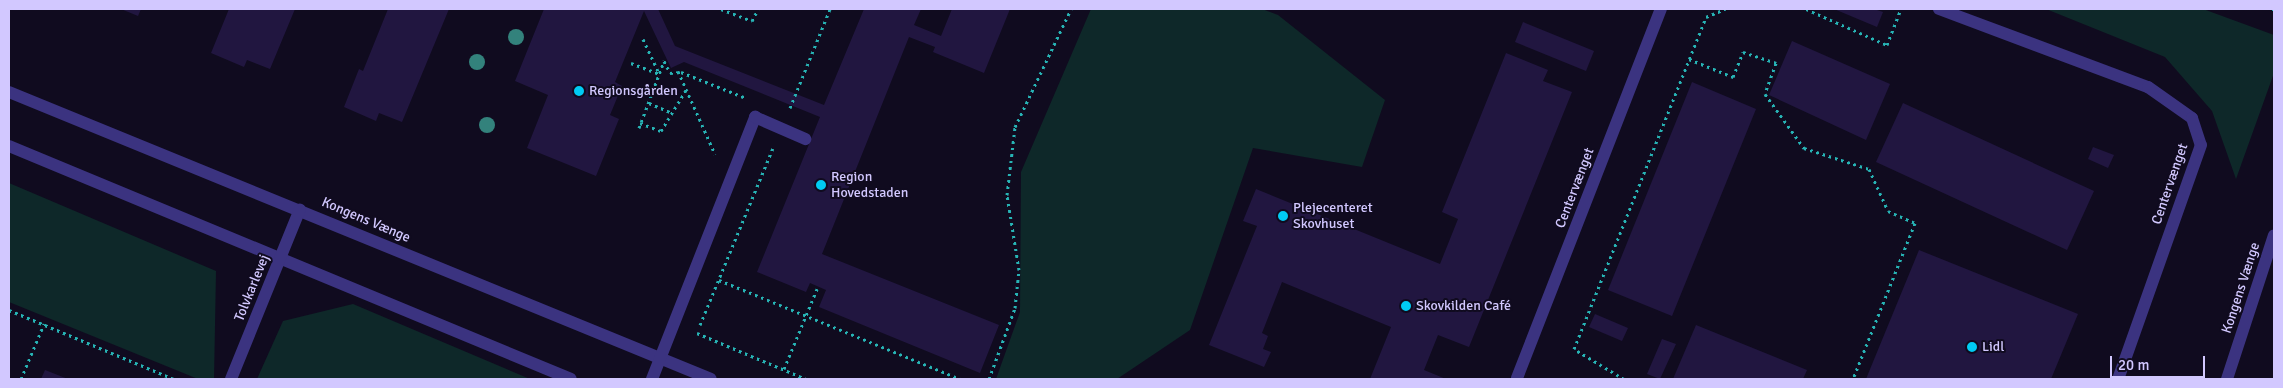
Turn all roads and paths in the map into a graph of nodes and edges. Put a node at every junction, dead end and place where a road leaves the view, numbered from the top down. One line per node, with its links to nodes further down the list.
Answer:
1 (721, 9): 2 (path)
2 (758, 9)
3 (830, 9): 22 (path)
4 (1071, 9): 45 (path)
5 (1661, 9): 36 (street, Centervænget)
6 (1725, 9): 11 (path)
7 (1806, 9): 8 (path)
8 (1901, 9)
9 (1940, 9): 48 (street, Centervænget)
10 (643, 39): 14 (path)
11 (1689, 59): 46 (path); 47 (path)
12 (631, 63): 14 (path)
13 (678, 70): 14 (path); 15 (path); 17 (path)
14 (659, 74): 18 (path)
15 (686, 90): 19 (path); 25 (path)
16 (9, 92): 26 (street, Kongens Vænge)
17 (754, 101)
18 (649, 103): 19 (path); 20 (path)
19 (672, 113): 20 (path)
20 (640, 122): 21 (path)
21 (639, 128)
22 (781, 130): 23 (street); 29 (path); 34 (street)
23 (804, 139)
24 (9, 146): 28 (street)
25 (714, 152)
26 (300, 209): 28 (street, Tolvkarlevej); 34 (street, Kongens Vænge)
27 (2274, 235): 49 (street, Kongens Vænge)
28 (280, 260): 39 (street, Tolvkarlevej); 40 (street)
29 (719, 280): 32 (path); 35 (path)
30 (817, 289): 32 (path)
31 (9, 310): 33 (path)
32 (806, 315): 35 (path); 44 (path)
33 (44, 324): 37 (path); 38 (path)
34 (661, 359): 41 (street); 42 (street, Kongens Vænge)
35 (784, 369): 43 (path)
36 (1518, 378)
37 (21, 379)
38 (174, 379)
39 (231, 379)
40 (571, 379)
41 (652, 379)
42 (711, 379)
43 (806, 379)
44 (960, 379)
45 (988, 379)
46 (1624, 379)
47 (1853, 379)
48 (2118, 379)
49 (2227, 379)

